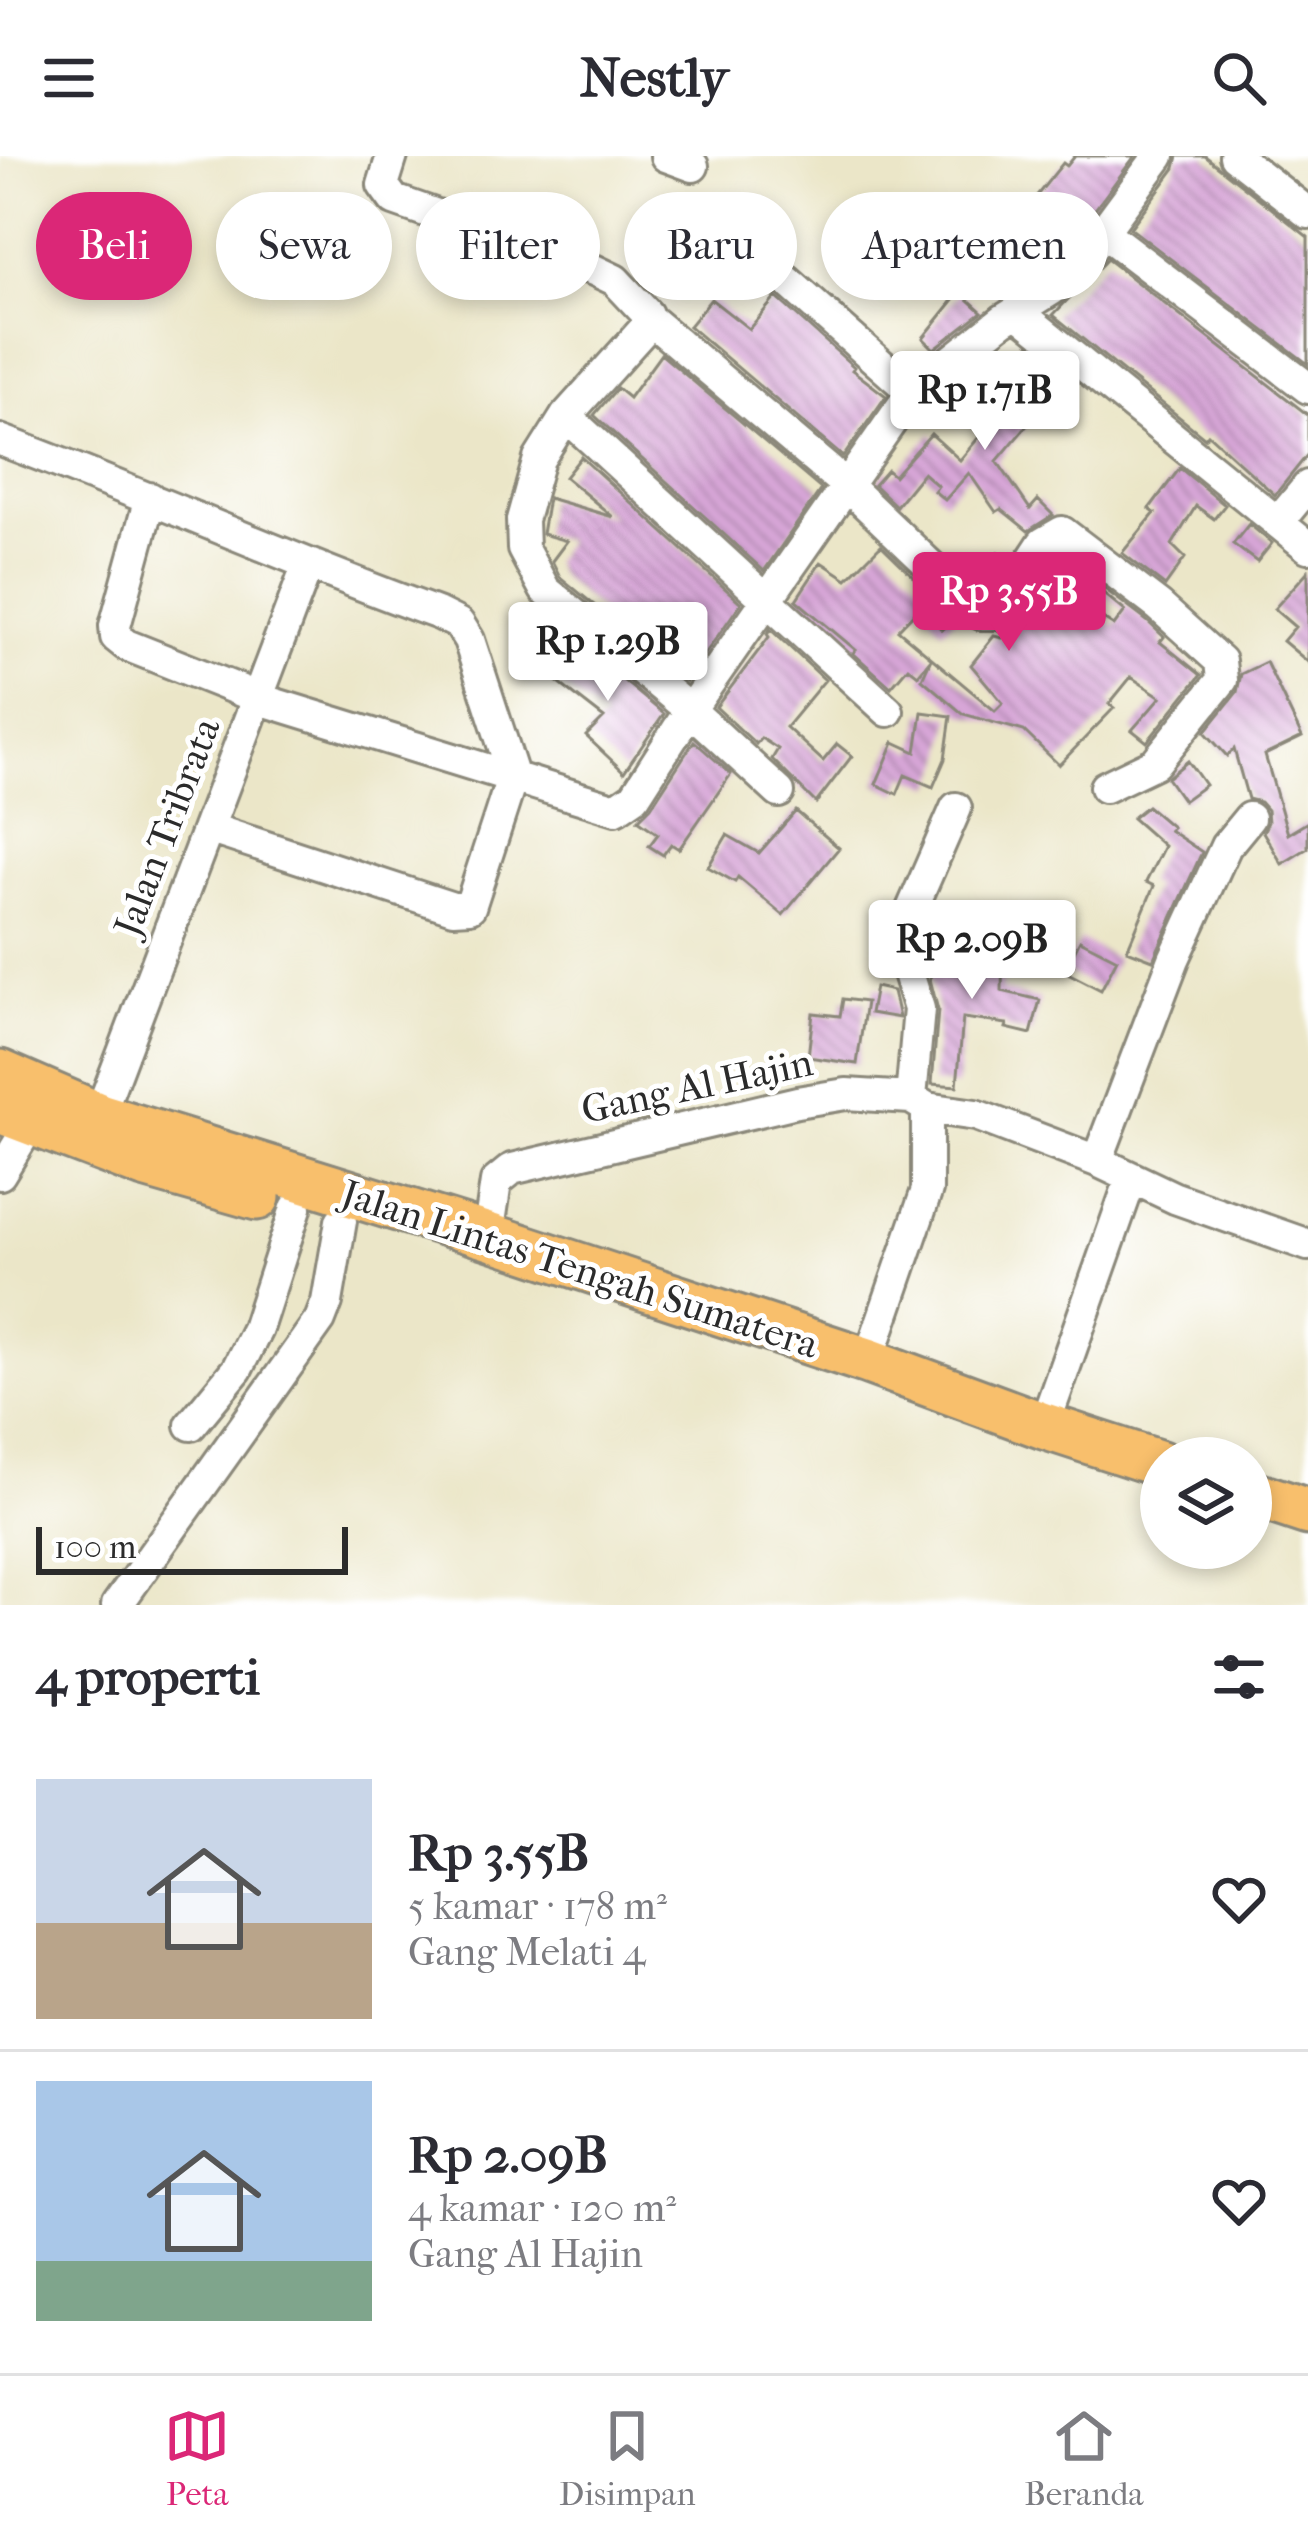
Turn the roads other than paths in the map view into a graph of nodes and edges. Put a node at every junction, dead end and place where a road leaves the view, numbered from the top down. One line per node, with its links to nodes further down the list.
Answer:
1 (392, 156): 10 (street)
2 (1160, 156): 5 (street)
3 (1234, 156): 4 (street)
4 (1308, 213)
5 (1108, 225)
6 (1108, 236): 11 (street)
7 (797, 290): 12 (street)
8 (1035, 300): 9 (street)
9 (1017, 311): 12 (street); 18 (street)
10 (647, 316): 13 (street); 15 (street)
11 (1308, 388)
12 (913, 392): 15 (street)
13 (566, 416): 21 (street); 23 (street)
14 (0, 440): 17 (street)
15 (845, 484): 21 (street); 26 (street)
16 (1308, 486): 18 (street)
17 (150, 498): 20 (street); 22 (street)
18 (1279, 521): 19 (street)
19 (1308, 548)
20 (308, 567): 22 (street, Jalan Tribrata); 25 (street)
21 (769, 600): 23 (street); 24 (street)
22 (257, 696): 25 (street); 30 (street, Jalan Tribrata)
23 (690, 710): 25 (street); 27 (street)
24 (888, 711)
25 (522, 779): 30 (street)
26 (1105, 787)
27 (778, 792)
28 (956, 808): 32 (street)
29 (1249, 818): 35 (street)
30 (208, 828): 33 (street, Jalan Tribrata)
31 (0, 1073): 33 (highway, Jalan Lintas Tengah Sumatera)
32 (919, 1103): 35 (street, Gang Al Hajin); 40 (street, Gang Al Hajin); 44 (street)
33 (100, 1116): 40 (highway, Jalan Lintas Tengah Sumatera)
34 (15, 1117): 36 (street); 38 (highway, Jalan Lintas Tengah Sumatera)
35 (1097, 1161): 37 (street, Gang Al Hajin)
36 (0, 1174)
37 (1131, 1179): 41 (street, Gang Al Hajin); 46 (street)
38 (296, 1208): 39 (highway, Jalan Lintas Tengah Sumatera); 45 (street)
39 (341, 1221): 42 (highway, Jalan Lintas Tengah Sumatera); 53 (street)
40 (488, 1236): 42 (highway, Jalan Lintas Tengah Sumatera)
41 (1308, 1244)
42 (573, 1281): 43 (highway, Jalan Lintas Tengah Sumatera)
43 (643, 1301): 44 (highway, Jalan Lintas Tengah Sumatera); 48 (highway, Jalan Lintas Tengah Sumatera)
44 (868, 1361): 46 (highway, Jalan Lintas Tengah Sumatera)
45 (191, 1425)
46 (1044, 1426): 47 (highway, Jalan Lintas Tengah Sumatera)
47 (1140, 1457)
48 (1140, 1482)
49 (1272, 1500): 50 (highway)
50 (1308, 1512)
51 (1272, 1525): 52 (highway)
52 (1308, 1536)
53 (126, 1602)

